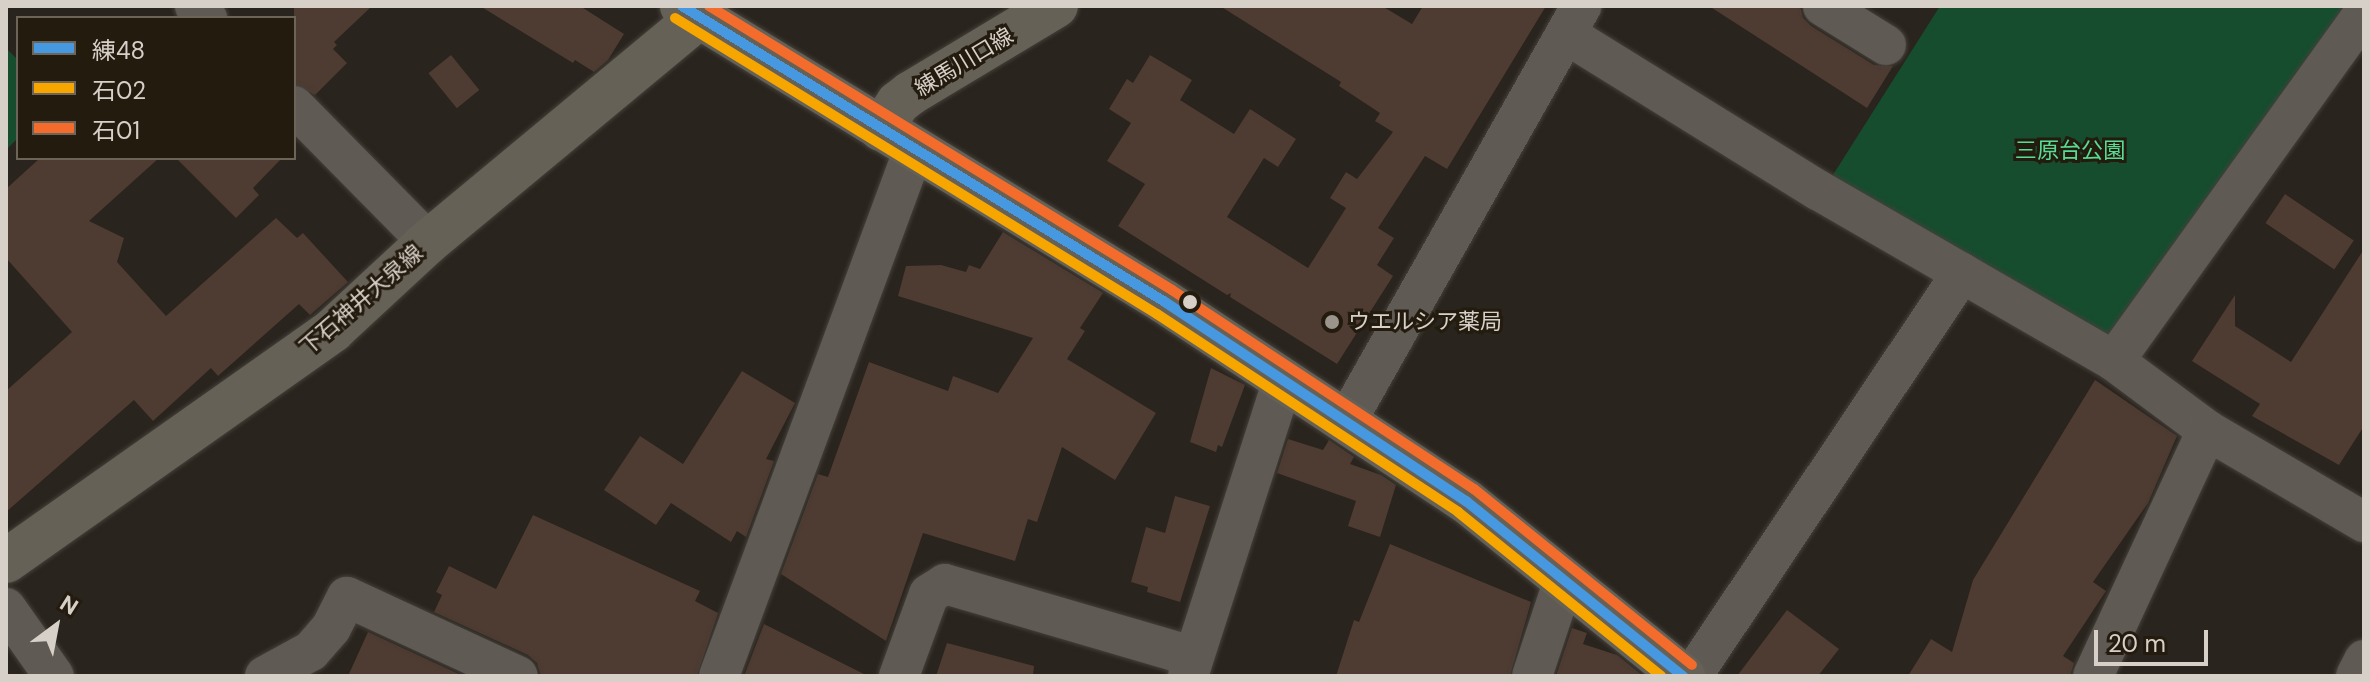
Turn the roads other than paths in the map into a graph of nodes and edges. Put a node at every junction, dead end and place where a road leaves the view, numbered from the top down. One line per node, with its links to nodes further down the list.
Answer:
1 (1056, 6): 8 (main road, 練馬川口線)
2 (1823, 6): 6 (street)
3 (698, 10): 8 (main road); 9 (main road, 下石神井大泉線)
4 (2364, 13): 11 (street)
5 (1574, 20): 10 (street); 13 (street)
6 (1886, 45)
7 (296, 108): 9 (street)
8 (897, 139): 12 (main road); 24 (street)
9 (428, 242): 16 (main road, 下石神井大泉線)
10 (1962, 273): 11 (street); 28 (street)
11 (2114, 361): 14 (street)
12 (1283, 380): 13 (main road); 20 (street)
13 (1346, 422): 17 (main road)
14 (2207, 430): 15 (street); 29 (street)
15 (2364, 522)
16 (6, 561)
17 (1564, 580): 26 (street); 27 (main road)
18 (6, 608): 21 (street)
19 (2364, 660): 30 (street)
20 (1191, 667): 25 (street)
21 (54, 676)
22 (265, 676): 23 (street)
23 (518, 676)
24 (719, 676)
25 (899, 676)
26 (1532, 676)
27 (1683, 676)
28 (1692, 676)
29 (2093, 676)
30 (2356, 676)

